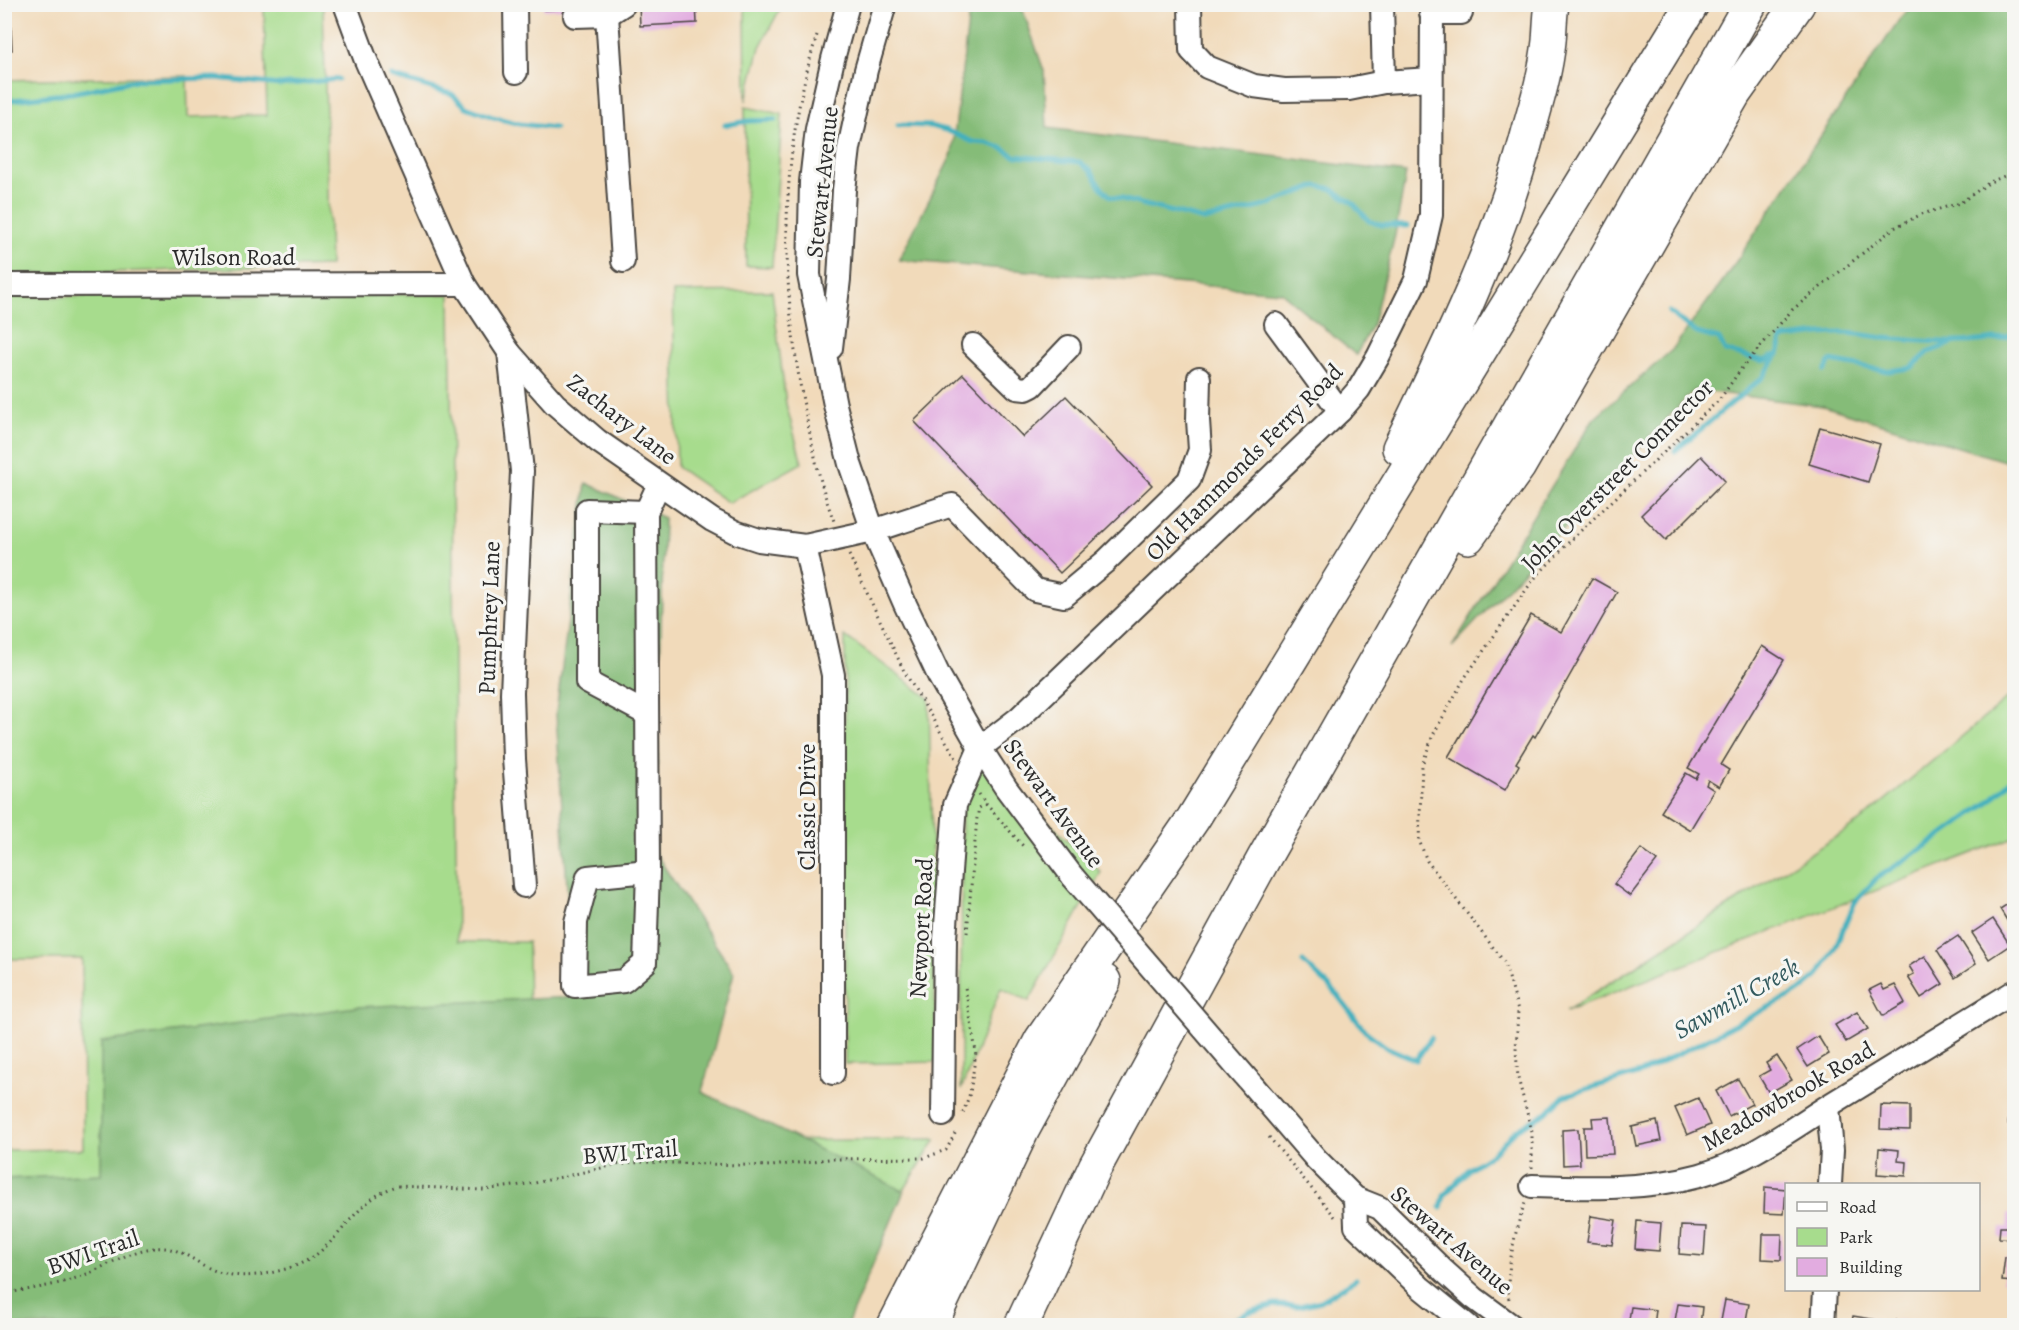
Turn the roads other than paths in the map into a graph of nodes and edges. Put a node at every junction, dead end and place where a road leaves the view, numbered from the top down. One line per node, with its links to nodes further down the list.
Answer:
1 (345, 4): 19 (street, Zachary Lane)
2 (515, 4): 15 (street)
3 (848, 4): 25 (street, Stewart Avenue)
4 (885, 4): 25 (street, Stewart Avenue)
5 (1191, 4): 17 (street)
6 (1382, 4): 17 (street)
7 (1692, 4): 32 (highway)
8 (1750, 4): 33 (highway)
9 (1798, 4): 33 (highway)
10 (1551, 5): 32 (highway)
11 (1432, 9): 13 (street); 16 (street, Old Hammonds Ferry Road)
12 (616, 10): 14 (street); 18 (street)
13 (1461, 13)
14 (576, 16)
15 (516, 72)
16 (1431, 79): 17 (street); 27 (street, Old Hammonds Ferry Road)
17 (1384, 82)
18 (623, 261)
19 (464, 284): 20 (street, Wilson Road); 24 (street, Zachary Lane)
20 (4, 285)
21 (1276, 324): 27 (street)
22 (973, 345): 23 (street)
23 (1068, 347)
24 (509, 352): 28 (street, Zachary Lane); 38 (street, Pumphrey Lane)
25 (828, 369): 30 (street, Stewart Avenue)
26 (1199, 378): 30 (street, Zachary Lane)
27 (1340, 411): 35 (street, Old Hammonds Ferry Road)
28 (659, 484): 29 (street); 31 (street, Zachary Lane)
29 (646, 512): 34 (street); 34 (street)
30 (873, 531): 31 (street, Zachary Lane); 35 (street, Stewart Avenue)
31 (805, 546): 40 (street, Classic Drive)
32 (1304, 639): 36 (highway)
33 (1366, 680): 49 (highway)
34 (647, 714): 37 (street)
35 (980, 748): 42 (street, Newport Road); 45 (street, Stewart Avenue, bridge)
36 (1193, 819): 47 (highway); 48 (highway)
37 (648, 871): 37 (street)
38 (524, 886)
39 (2014, 992): 41 (street, Meadowbrook Road)
40 (833, 1073)
41 (1828, 1107): 43 (street); 44 (street, Meadowbrook Road)
42 (955, 1117)
43 (1830, 1183)
44 (1532, 1186)
45 (1355, 1198): 50 (street, Stewart Avenue); 51 (street, Stewart Avenue)
46 (1825, 1291): 52 (street)
47 (894, 1326)
48 (930, 1326)
49 (1021, 1326)
50 (1468, 1326)
51 (1512, 1326)
52 (1822, 1326)

